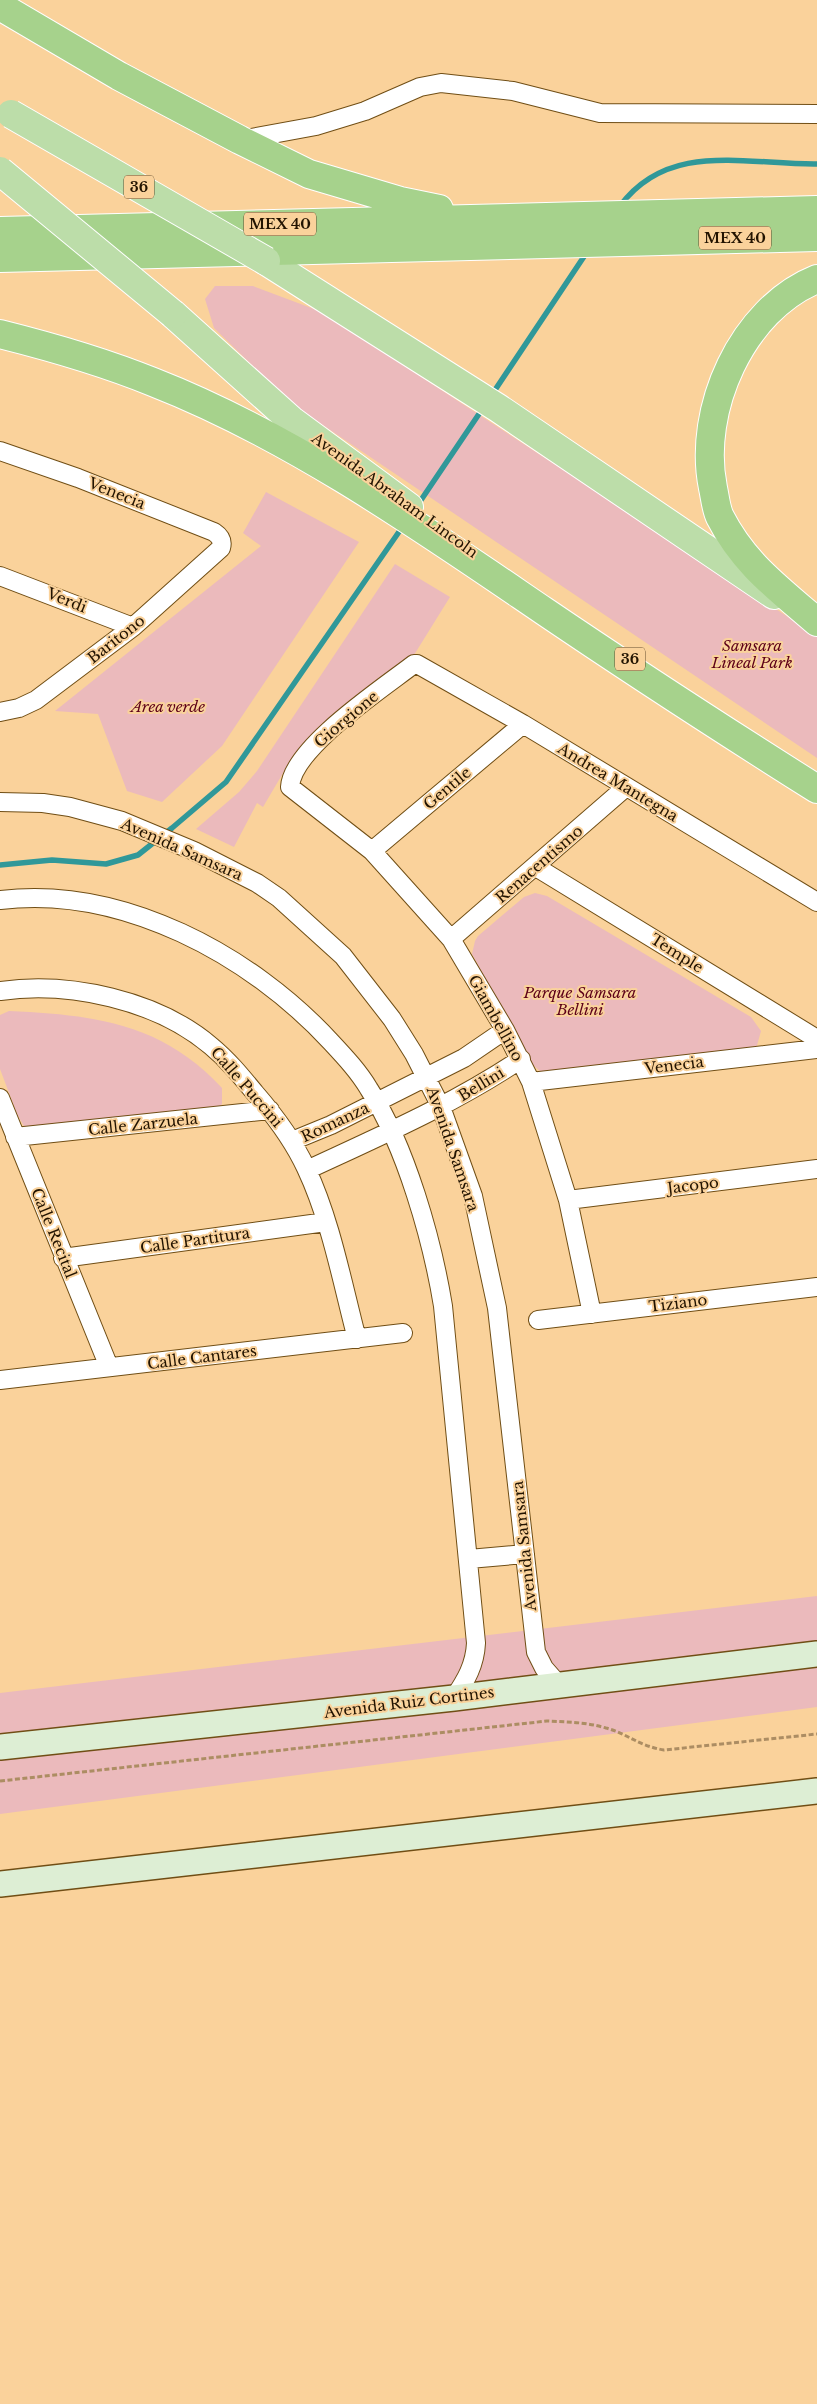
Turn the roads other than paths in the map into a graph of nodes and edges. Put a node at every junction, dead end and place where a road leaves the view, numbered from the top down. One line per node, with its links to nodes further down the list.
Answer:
1 (0, 6): 4 (highway)
2 (6, 110): 16 (main road, 36, bridge)
3 (817, 114): 4 (street)
4 (240, 140): 7 (highway)
5 (0, 171): 21 (main road, Avenida Abraham Lincoln / 36, bridge)
6 (817, 210): 7 (highway, MEX 40)
7 (507, 219): 8 (highway, MEX 40)
8 (0, 231)
9 (817, 237): 10 (highway, MEX 40)
10 (0, 258)
11 (817, 279): 16 (highway)
12 (0, 334): 24 (highway)
13 (0, 450): 14 (street, Venecia)
14 (220, 548): 17 (street, Baritono)
15 (0, 576): 17 (street, Verdi)
16 (817, 623)
17 (133, 627): 19 (street, Baritono)
18 (417, 664): 20 (street, Andrea Mantegna); 22 (street, Giorgione)
19 (0, 712)
20 (523, 724): 23 (street, Andrea Mantegna); 26 (street, Gentile)
21 (817, 785)
22 (290, 787): 26 (street, Giambellino)
23 (626, 788): 27 (street, Renacentismo); 29 (street, Andrea Mantegna)
24 (817, 789)
25 (0, 802): 36 (street, Avenida Samsara)
26 (372, 851): 30 (street, Giambellino)
27 (536, 867): 30 (street, Renacentismo); 33 (street, Temple)
28 (0, 900): 39 (street)
29 (817, 902)
30 (451, 939): 32 (street, Giambellino)
31 (0, 991): 41 (street, Calle Puccini)
32 (505, 1030): 35 (street, Giambellino); 36 (street, Bellini)
33 (817, 1039)
34 (817, 1049): 37 (street, Venecia)
35 (520, 1059): 37 (street, Giambellino); 40 (street, Bellini)
36 (427, 1075): 39 (street, Bellini); 40 (street, Avenida Samsara)
37 (531, 1082): 47 (street, Giambellino)
38 (0, 1098): 43 (street, Calle Recital)
39 (377, 1102): 42 (street); 44 (street, Romanza)
40 (441, 1107): 42 (street, Bellini); 57 (street, Avenida Samsara)
41 (270, 1110): 43 (street, Calle Zarzuela); 44 (street, Calle Puccini)
42 (390, 1130): 46 (street, Romanza); 58 (street)
43 (15, 1137): 49 (street, Calle Recital)
44 (292, 1141): 46 (street, Calle Puccini)
45 (817, 1169): 47 (street, Jacopo)
46 (307, 1170): 48 (street, Calle Puccini)
47 (568, 1200): 51 (street, Giambellino)
48 (326, 1222): 49 (street, Calle Partitura); 54 (street, Calle Puccini)
49 (63, 1258): 55 (street, Calle Recital)
50 (817, 1287): 51 (street, Tiziano)
51 (592, 1314): 52 (street, Tiziano)
52 (538, 1320)
53 (403, 1333): 54 (street, Calle Cantares)
54 (357, 1338): 55 (street, Calle Cantares)
55 (109, 1367): 56 (street, Calle Cantares)
56 (0, 1380)
57 (525, 1554): 58 (street); 60 (street, Avenida Samsara)
58 (469, 1559): 61 (street)
59 (817, 1654): 60 (main road, Avenida Ruiz Cortines)
60 (558, 1684): 61 (main road, Avenida Ruiz Cortines)
61 (454, 1698): 62 (main road, Avenida Ruiz Cortines)
62 (0, 1747)
63 (817, 1791): 64 (main road)
64 (0, 1884)

